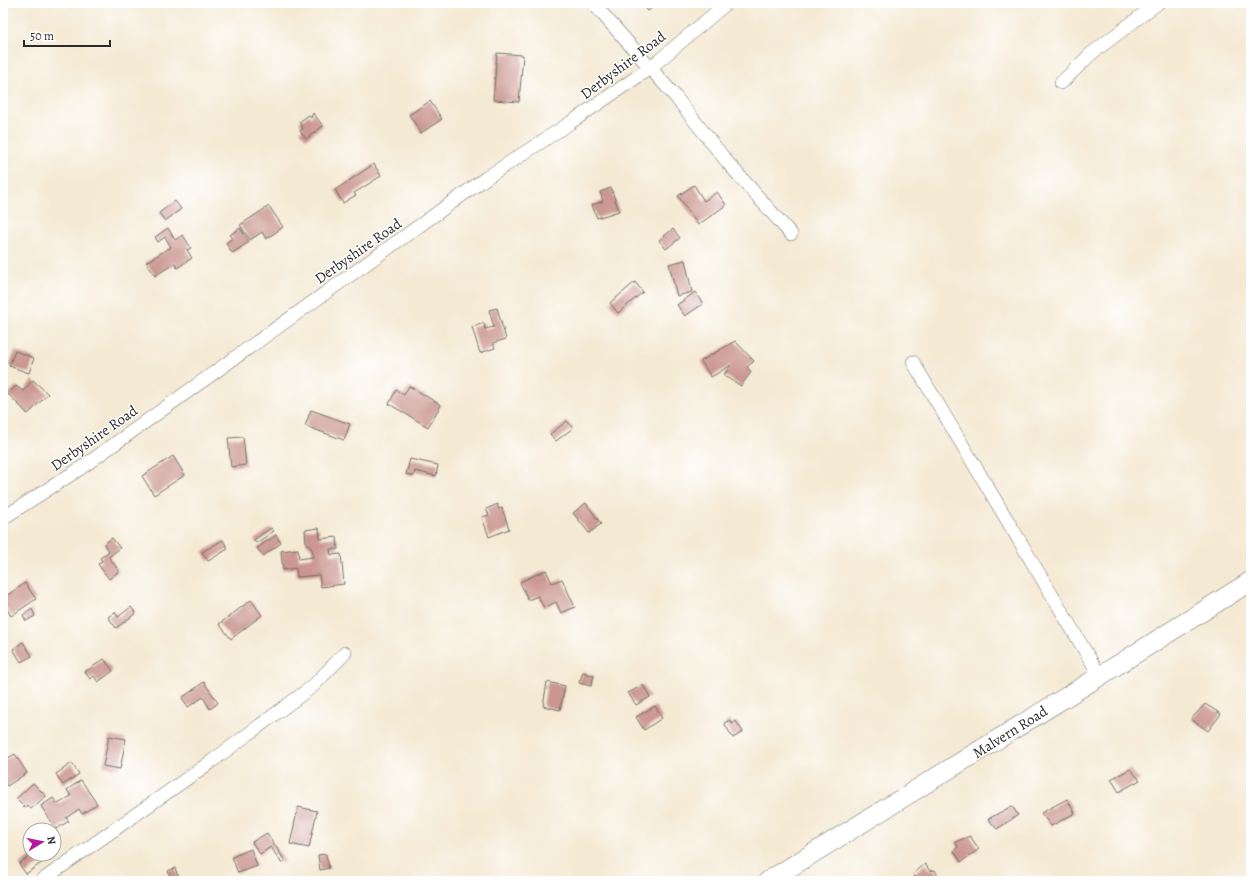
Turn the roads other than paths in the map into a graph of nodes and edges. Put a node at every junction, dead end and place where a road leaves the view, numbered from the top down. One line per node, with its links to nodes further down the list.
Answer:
1 (593, 3): 4 (street)
2 (727, 3): 4 (street, Derbyshire Road)
3 (1158, 3): 5 (street)
4 (650, 68): 6 (street); 8 (street, Derbyshire Road)
5 (1061, 83)
6 (791, 234)
7 (913, 362): 11 (street)
8 (3, 518)
9 (1251, 581): 11 (main road, Malvern Road)
10 (345, 653): 12 (street)
11 (1100, 676): 13 (main road, Malvern Road)
12 (40, 881)
13 (768, 881)

